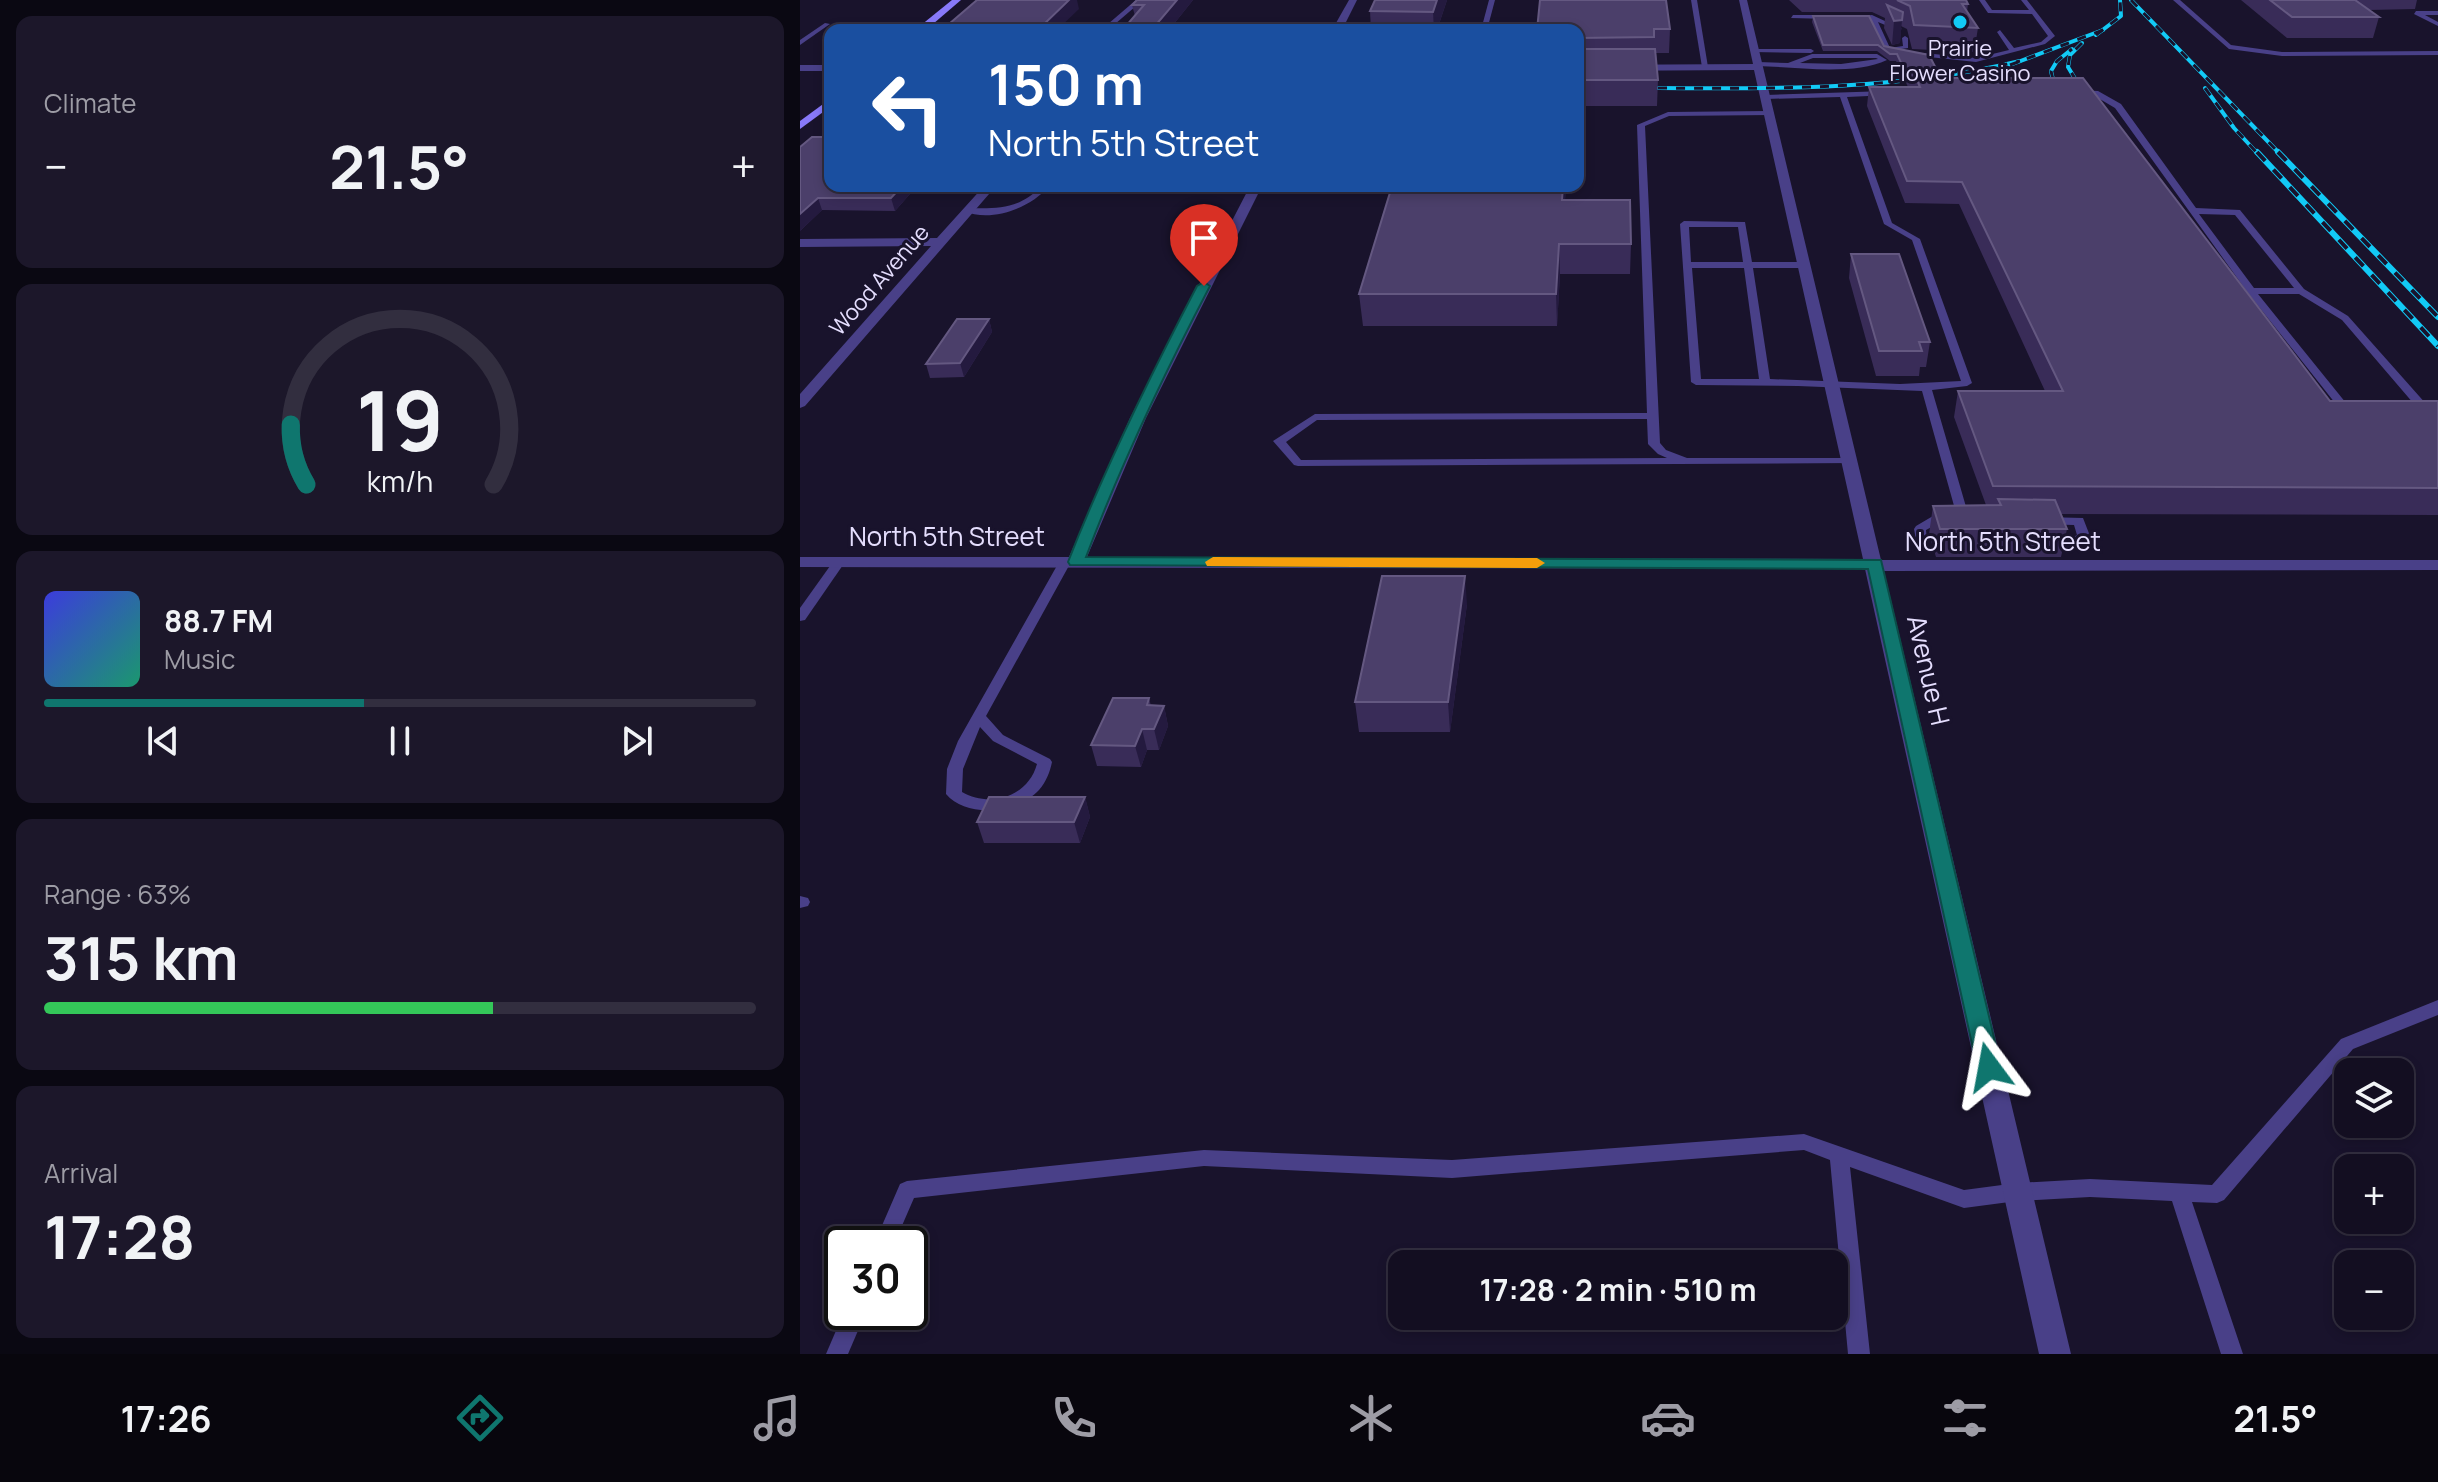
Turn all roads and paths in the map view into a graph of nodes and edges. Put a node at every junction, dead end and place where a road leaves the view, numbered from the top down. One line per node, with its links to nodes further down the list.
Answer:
1 (957, 0): 14 (main road)
2 (1140, 0): 15 (lane)
3 (1353, 0): 16 (street)
4 (1492, 0): 17 (lane)
5 (1694, 0): 28 (lane)
6 (1743, 0): 23 (street, Avenue H)
7 (1982, 0): 10 (lane)
8 (2024, 0): 10 (lane)
9 (2176, 0): 25 (lane)
10 (2033, 12): 24 (lane)
11 (2438, 13): 18 (lane)
12 (1793, 17): 13 (lane)
13 (1872, 17): 22 (lane); 22 (lane)
14 (927, 24)
15 (1111, 24)
16 (1340, 24)
17 (1486, 24)
18 (2438, 24)
19 (824, 26): 21 (lane)
20 (2000, 32): 24 (lane)
21 (800, 43)
22 (1888, 50): 23 (lane); 24 (lane)
23 (1755, 51): 27 (street, Avenue H)
24 (2013, 51)
25 (2438, 53)
26 (1791, 64): 26 (lane); 27 (lane)
27 (1758, 66): 28 (street); 35 (street, Avenue H)
28 (1705, 67): 31 (street)
29 (800, 68): 30 (street)
30 (824, 68)
31 (1584, 68)
32 (1904, 92): 34 (lane)
33 (2069, 92): 43 (lane)
34 (1843, 95): 35 (lane); 53 (lane)
35 (1766, 97): 37 (street, Avenue H)
36 (824, 107): 38 (main road)
37 (1769, 113): 48 (street, Avenue H); 57 (lane)
38 (800, 126)
39 (985, 192): 42 (street, Wood Avenue)
40 (1039, 192): 42 (lane)
41 (1253, 192): 67 (street)
42 (968, 211): 44 (street, Wood Avenue)
43 (2193, 211): 49 (lane); 50 (lane)
44 (941, 242): 45 (street); 54 (street, Wood Avenue)
45 (800, 243)
46 (1687, 265): 47 (lane); 47 (lane); 51 (lane)
47 (1748, 265): 48 (lane); 51 (lane)
48 (1805, 265): 52 (street, Avenue H)
49 (2251, 291): 50 (lane); 55 (lane)
50 (2301, 291): 56 (lane)
51 (1765, 383): 52 (lane)
52 (1832, 384): 53 (lane); 59 (street, Avenue H)
53 (1927, 390): 60 (lane)
54 (800, 403)
55 (2359, 407)
56 (2407, 407)
57 (1653, 416): 58 (lane); 58 (lane)
58 (1686, 461): 59 (lane)
59 (1851, 461): 68 (street, Avenue H)
60 (1964, 520): 61 (lane); 63 (lane)
61 (1979, 520)
62 (2036, 521): 64 (lane)
63 (1921, 542)
64 (2065, 547)
65 (800, 562): 66 (street, North 5th Street)
66 (839, 562): 67 (street, North 5th Street); 70 (lane)
67 (1070, 562): 68 (street, North 5th Street); 71 (lane)
68 (1875, 564): 69 (street, North 5th Street); 74 (street, Avenue H)
69 (2438, 565)
70 (800, 617)
71 (978, 716): 71 (lane)
72 (2438, 1007): 75 (lane)
73 (1839, 1155): 74 (lane); 76 (lane); 79 (lane)
74 (2017, 1192): 75 (lane); 80 (street, Avenue H)
75 (2179, 1192): 81 (lane)
76 (892, 1226)
77 (847, 1330): 78 (lane)
78 (837, 1354)
79 (1859, 1354)
80 (2055, 1354)
81 (2232, 1354)

